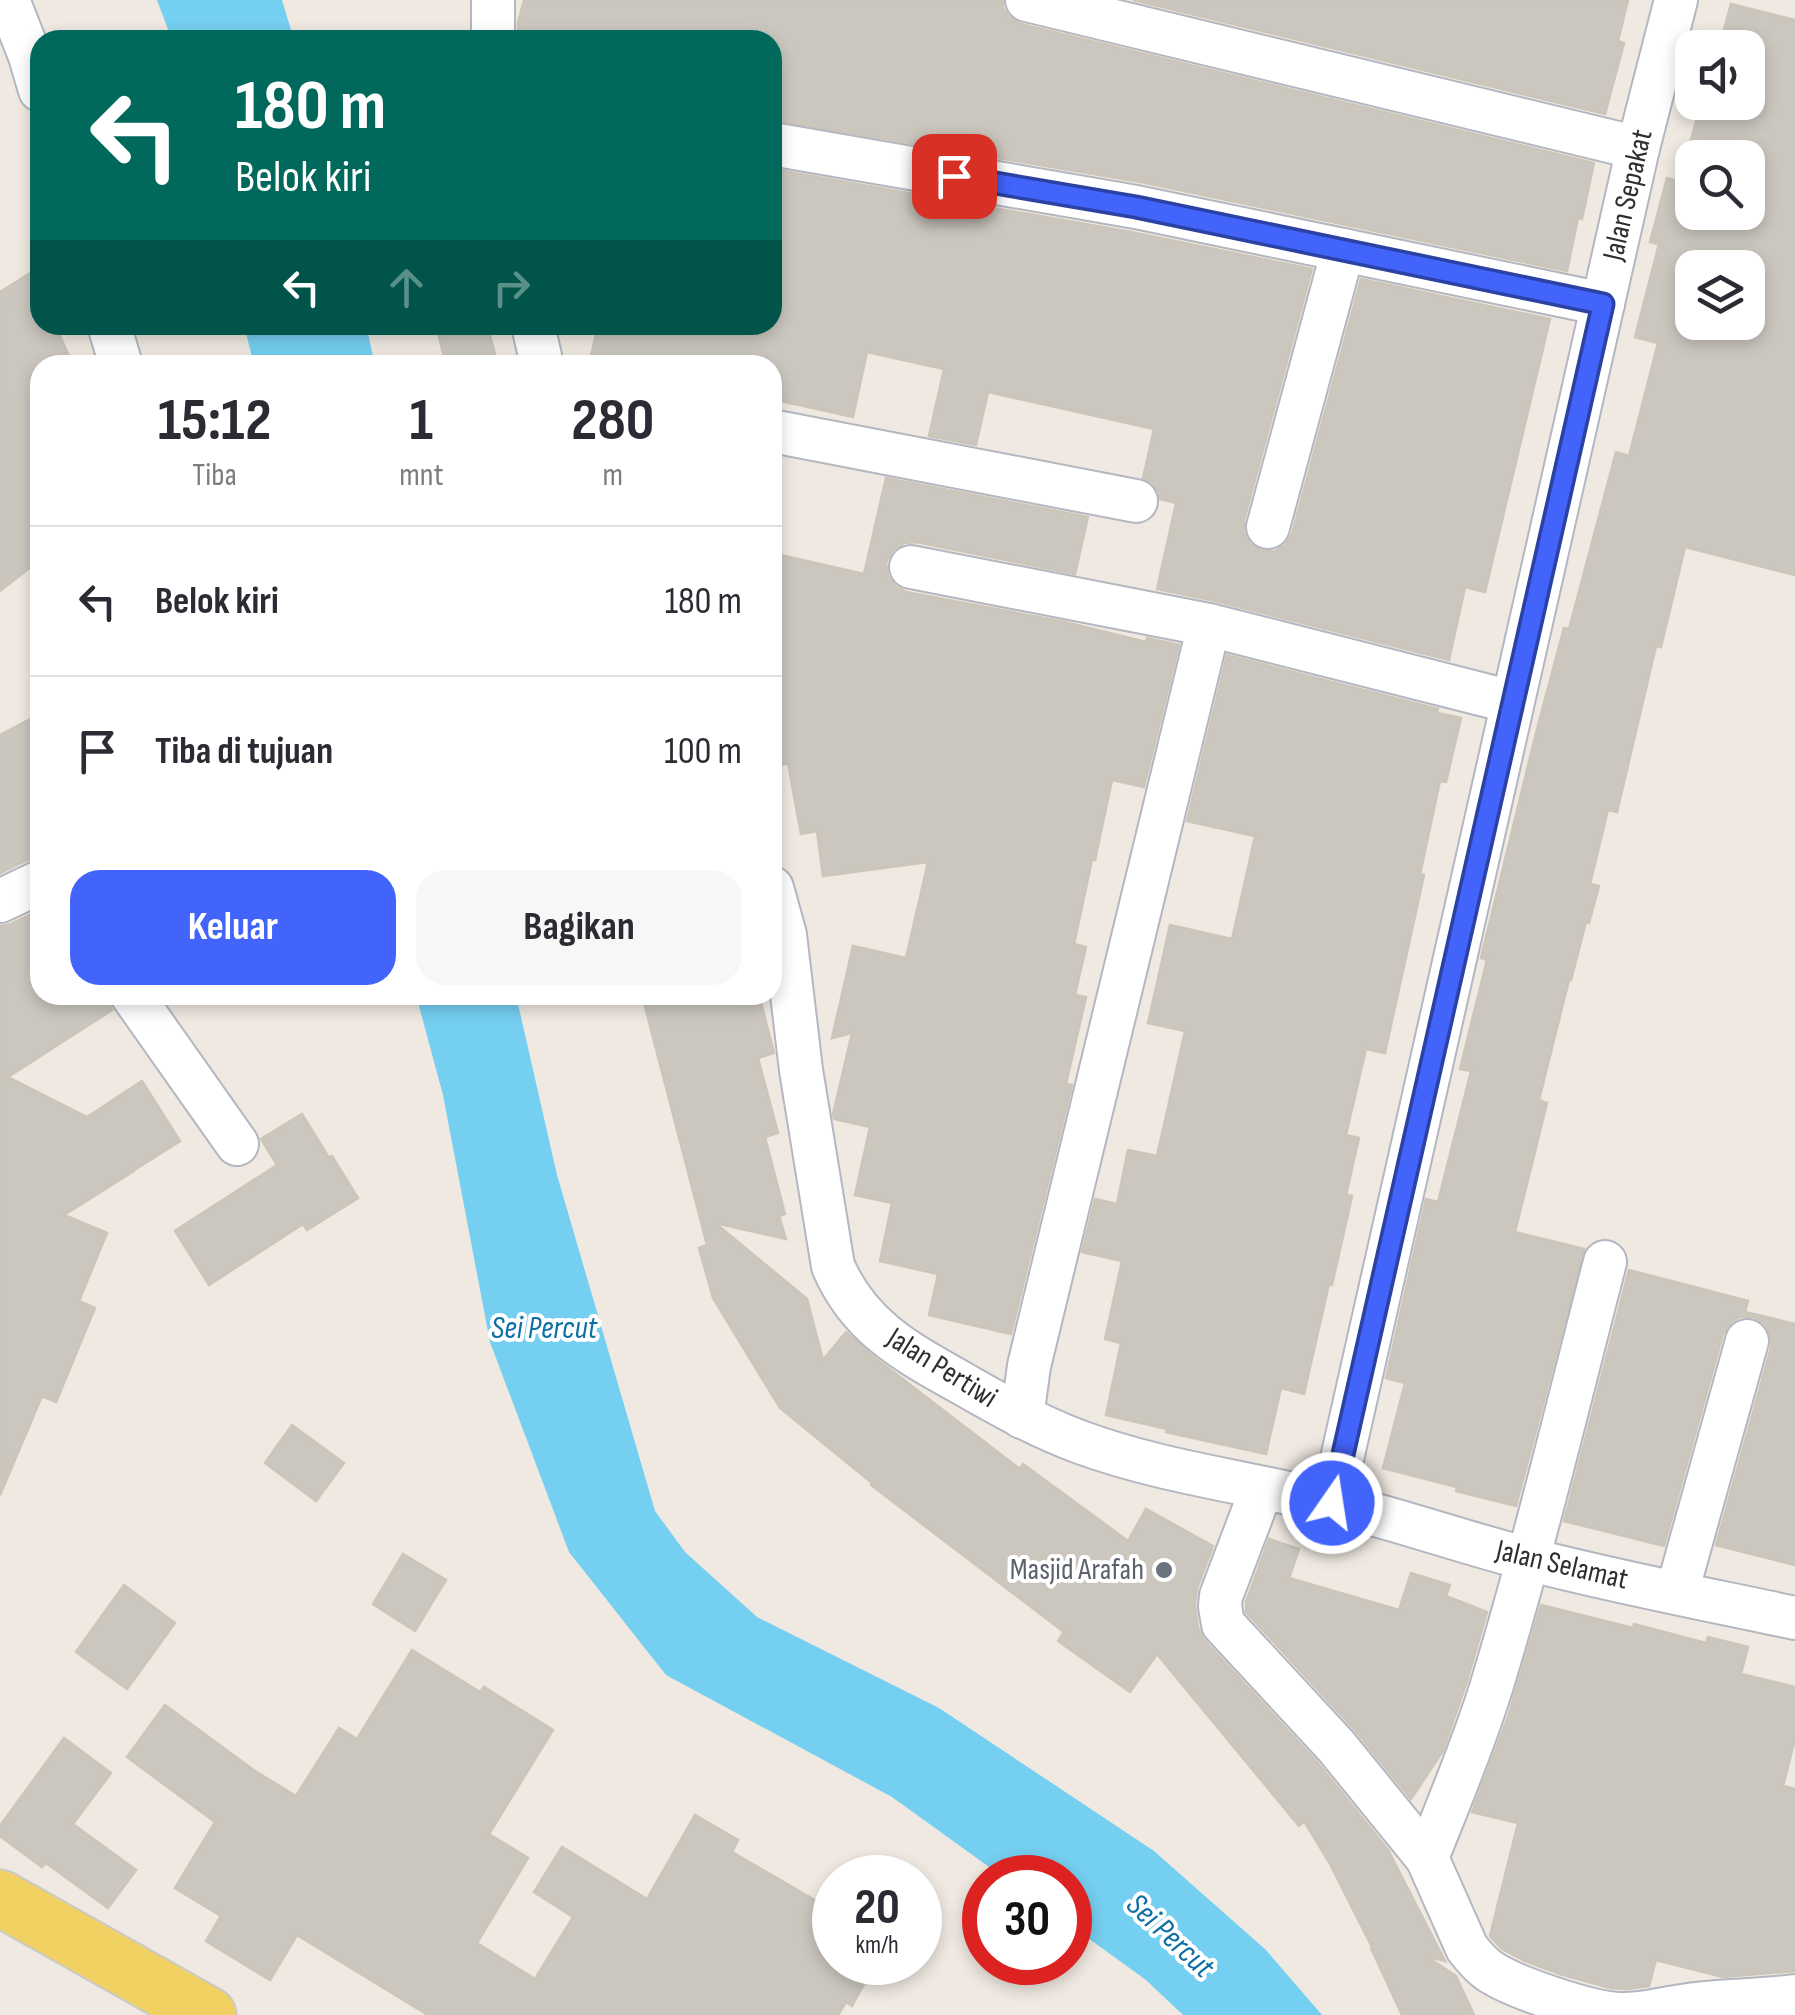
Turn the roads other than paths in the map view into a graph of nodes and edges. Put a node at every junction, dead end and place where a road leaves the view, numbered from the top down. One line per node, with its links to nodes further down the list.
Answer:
1 (8, 0): 6 (street)
2 (493, 0): 5 (street)
3 (1027, 0): 8 (street)
4 (1676, 0): 8 (street, Jalan Sepakat)
5 (493, 30)
6 (30, 56)
7 (782, 146): 9 (street)
8 (1638, 148): 10 (street, Jalan Sepakat)
9 (1343, 250): 10 (street); 13 (street)
10 (1603, 304): 16 (street, Jalan Sepakat)
11 (782, 433): 12 (street)
12 (1136, 500)
13 (1268, 527)
14 (912, 566): 15 (street)
15 (1209, 625): 16 (street); 24 (street)
16 (1512, 702): 26 (street, Jalan Sepakat)
17 (30, 887): 18 (street)
18 (0, 901)
19 (782, 924): 24 (street, Jalan Pertiwi)
20 (139, 1005): 21 (street)
21 (237, 1144)
22 (1605, 1262): 27 (street)
23 (1748, 1341): 28 (street)
24 (1022, 1417): 25 (street, Jalan Pertiwi)
25 (1262, 1488): 26 (street, Jalan Pertiwi); 30 (street)
26 (1332, 1503): 27 (street, Jalan Selamat)
27 (1528, 1559): 28 (street, Jalan Selamat); 30 (street)
28 (1677, 1592): 29 (street, Jalan Selamat)
29 (1795, 1618)
30 (1427, 1858): 32 (street)
31 (0, 1898): 33 (main road)
32 (1795, 1996)
33 (208, 2015)

